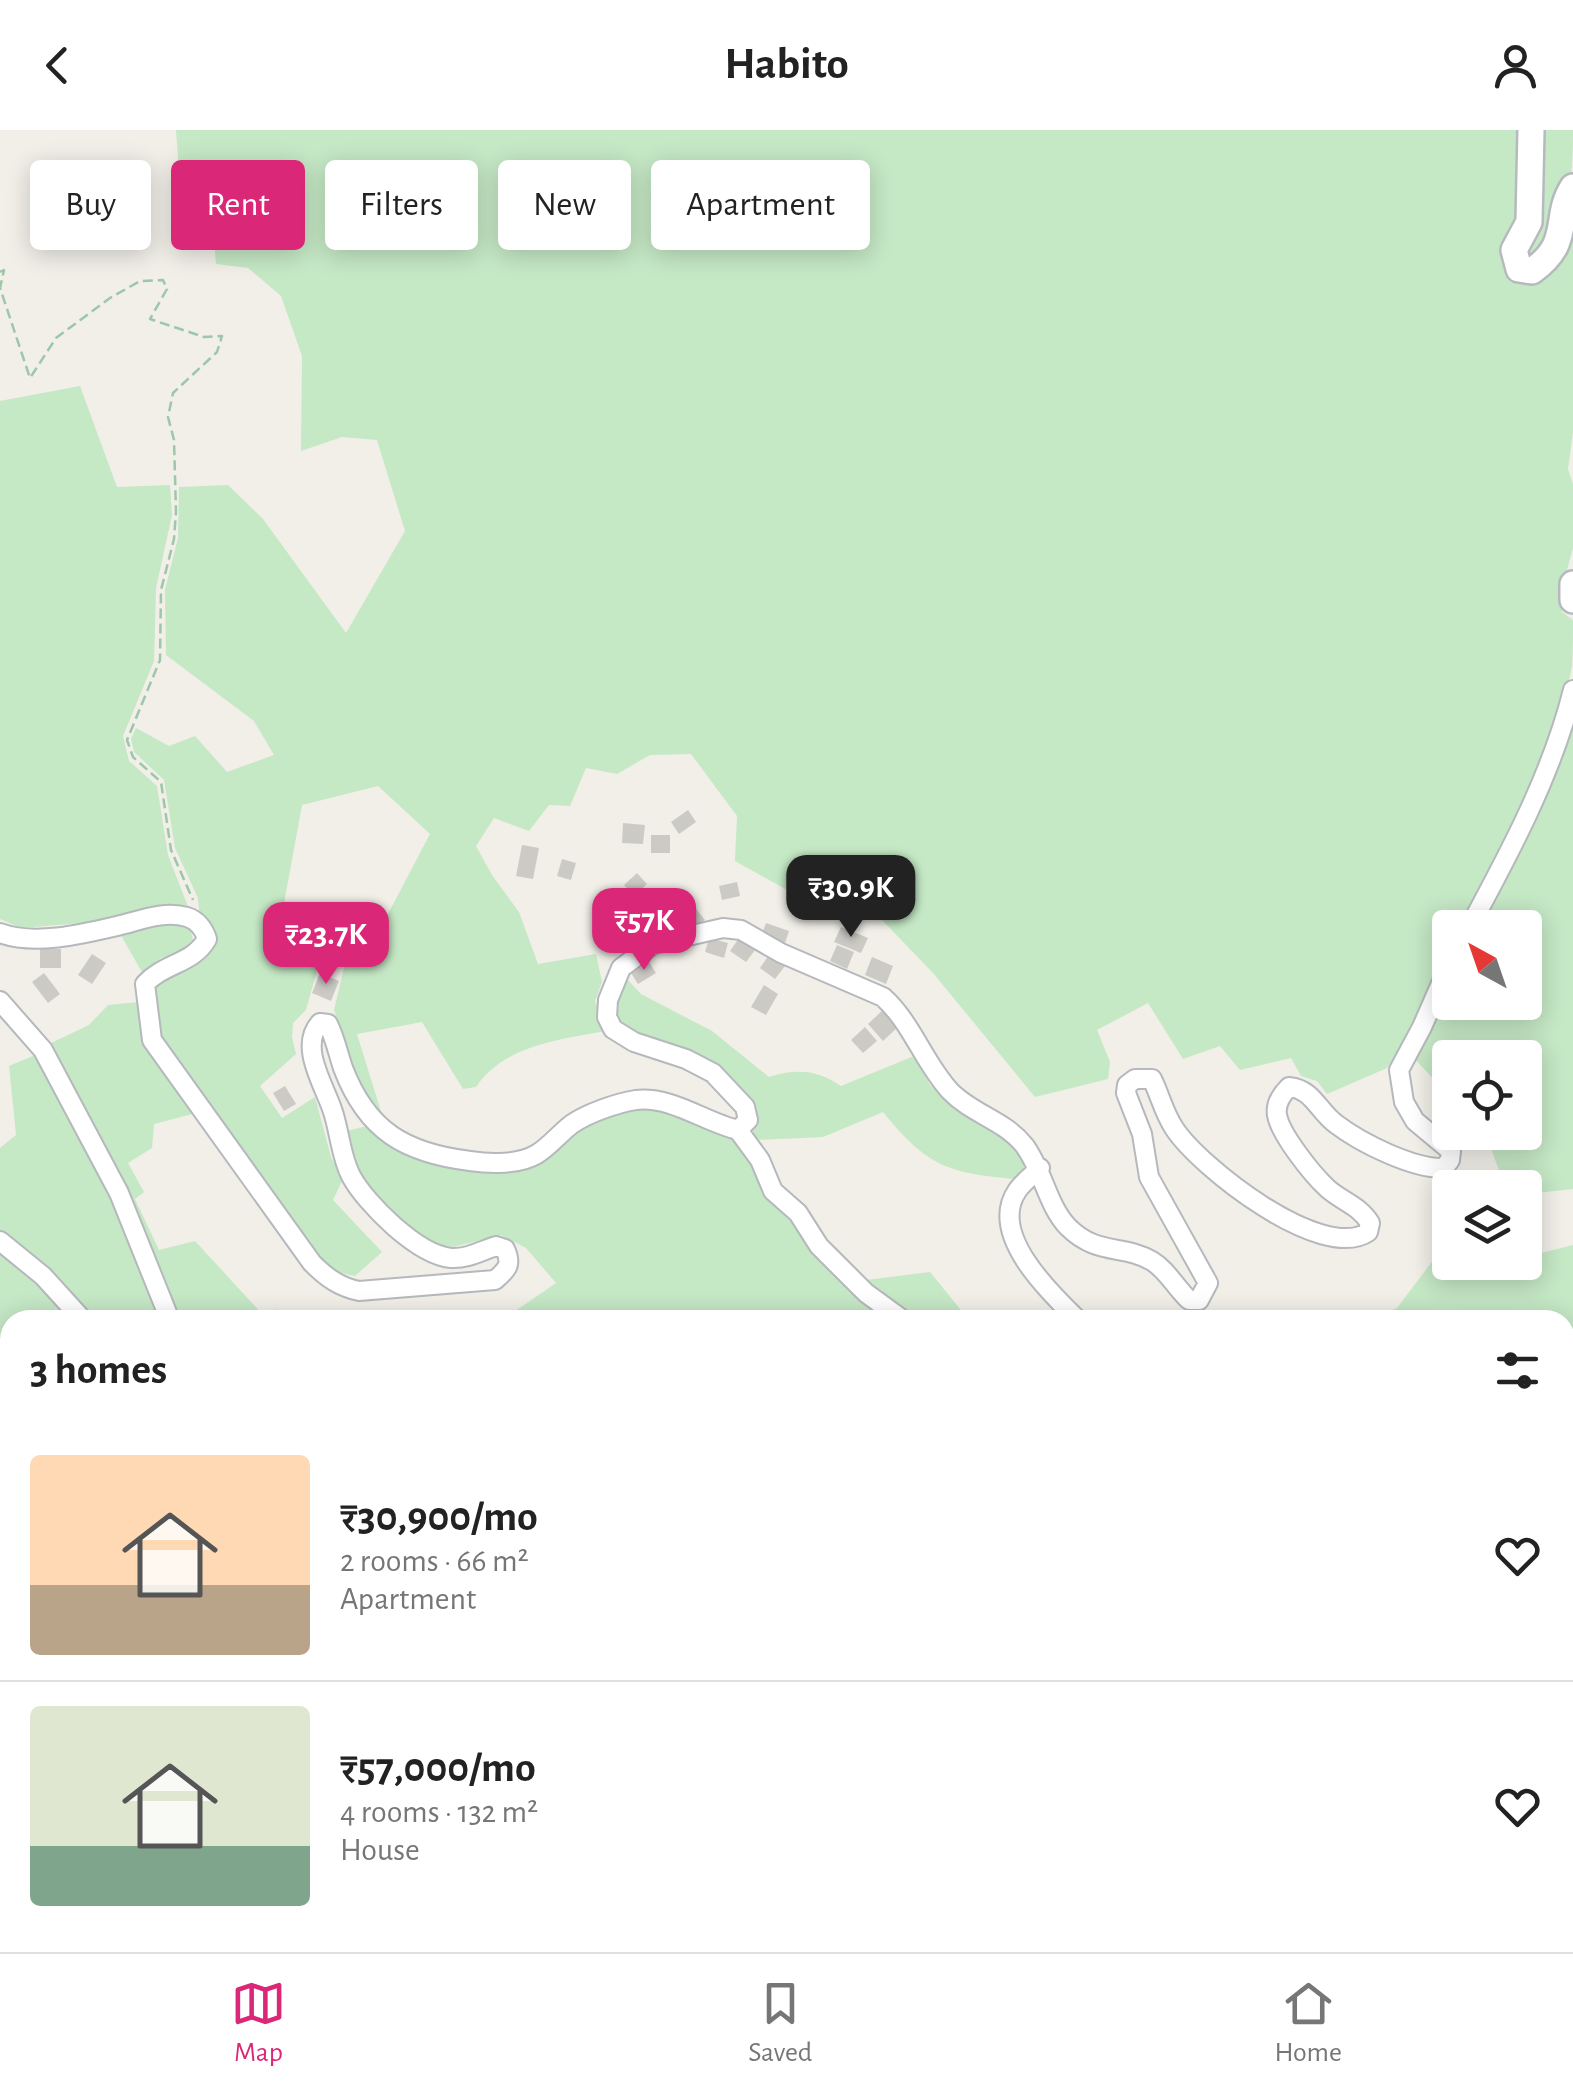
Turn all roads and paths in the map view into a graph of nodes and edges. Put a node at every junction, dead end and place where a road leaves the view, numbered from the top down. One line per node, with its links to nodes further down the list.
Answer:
1 (1531, 130): 2 (main road)
2 (1573, 188)
3 (0, 272): 8 (path)
4 (1573, 584): 5 (main road)
5 (1573, 600)
6 (1573, 690): 7 (street)
7 (1479, 910)
8 (196, 923): 9 (street); 12 (street)
9 (0, 933)
10 (0, 1001): 16 (street)
11 (1432, 1003): 13 (street)
12 (738, 1130): 13 (street); 17 (street)
13 (1040, 1168): 18 (street)
14 (0, 1241): 15 (street)
15 (75, 1310)
16 (166, 1310)
17 (889, 1310)
18 (1068, 1310)

